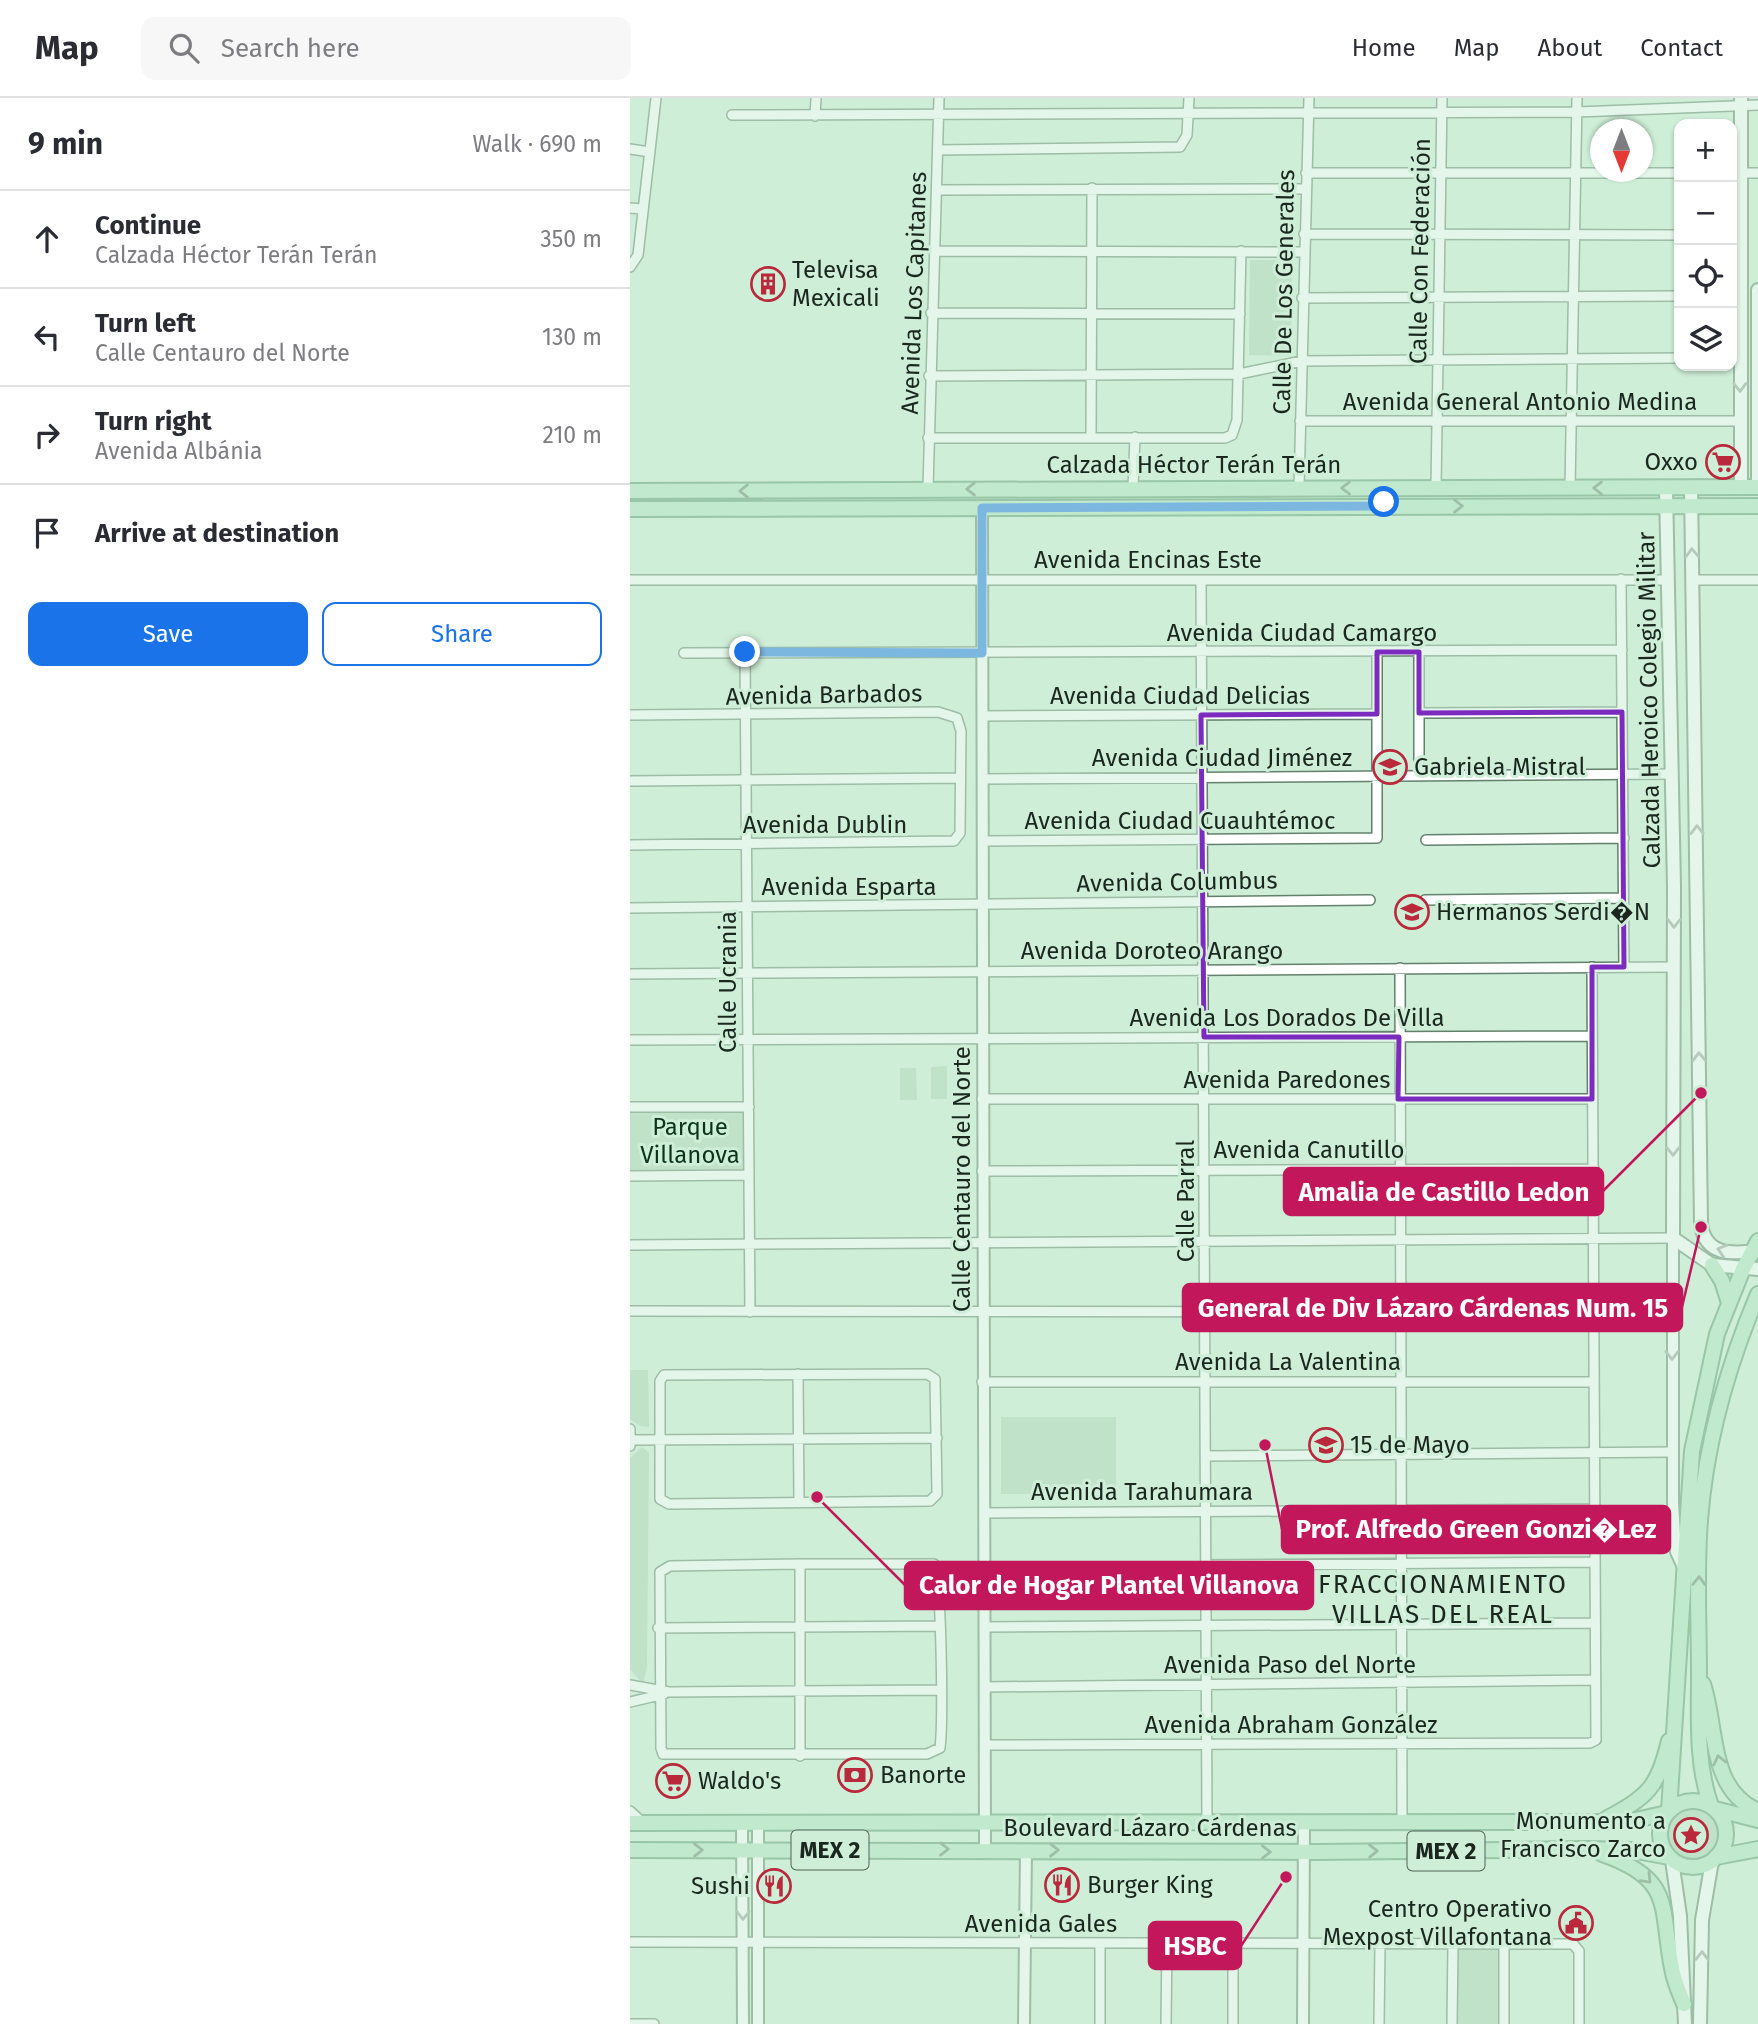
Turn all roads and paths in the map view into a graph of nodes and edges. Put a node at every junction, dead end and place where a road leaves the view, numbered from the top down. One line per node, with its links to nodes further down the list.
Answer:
1 (656, 98): 19 (street)
2 (816, 98): 15 (street)
3 (939, 98): 16 (street, Avenida Los Capitanes)
4 (1189, 98): 13 (street)
5 (1309, 98): 11 (street, Calle De Los Generales)
6 (1442, 98): 12 (street, Calle Con Federación)
7 (1577, 98): 10 (street)
8 (1741, 101): 9 (street); 10 (street); 20 (main road)
9 (1758, 105)
10 (1577, 112): 12 (street); 22 (street)
11 (1308, 113): 12 (street); 13 (street); 21 (street, Calle De Los Generales)
12 (1441, 113): 26 (street, Calle Con Federación)
13 (1188, 114): 16 (street); 18 (street)
14 (732, 115): 15 (street)
15 (815, 116): 16 (street)
16 (939, 116): 18 (street, Avenida Los Capitanes)
17 (630, 149): 19 (street)
18 (938, 149): 29 (street, Avenida Los Capitanes)
19 (650, 152): 31 (street)
20 (1737, 159)
21 (1306, 173): 26 (street); 28 (street, Calle De Los Generales)
22 (1576, 173): 23 (street); 26 (street); 35 (street)
23 (1674, 173)
24 (1737, 173): 25 (street)
25 (1758, 173)
26 (1440, 174): 33 (street, Calle Con Federación)
27 (1093, 188): 28 (street); 29 (street); 37 (street)
28 (1306, 188): 32 (street, Calle De Los Generales)
29 (937, 190): 36 (street, Avenida Los Capitanes)
30 (630, 208): 31 (street)
31 (642, 209): 40 (street)
32 (1304, 234): 33 (street); 39 (street, Calle De Los Generales)
33 (1439, 235): 35 (street); 43 (street, Calle Con Federación)
34 (1674, 235): 35 (street)
35 (1573, 236): 44 (street)
36 (934, 251): 37 (street); 46 (street, Avenida Los Capitanes)
37 (1092, 251): 38 (street); 48 (street)
38 (1241, 251): 39 (street); 47 (street)
39 (1303, 252): 45 (street, Calle De Los Generales)
40 (630, 267)
41 (1758, 290): 65 (main road)
42 (1674, 296): 44 (street)
43 (1438, 297): 44 (street); 45 (street); 50 (street, Calle Con Federación)
44 (1572, 297): 52 (street)
45 (1302, 298): 51 (street, Calle De Los Generales)
46 (931, 313): 48 (street); 55 (street, Avenida Los Capitanes)
47 (1240, 313): 48 (street); 54 (street)
48 (1091, 314): 56 (street)
49 (1674, 358): 52 (street)
50 (1437, 359): 51 (street); 52 (street); 58 (street, Calle Con Federación)
51 (1302, 360): 54 (street); 57 (street, Calle De Los Generales)
52 (1572, 360): 60 (street)
53 (1736, 371): 59 (main road, one-way to 59)
54 (1239, 374): 56 (street); 62 (street)
55 (929, 376): 56 (street); 63 (street, Avenida Los Capitanes)
56 (1091, 376): 61 (street)
57 (1300, 421): 58 (street, Avenida General Antonio Medina); 66 (street, Calle De Los Generales)
58 (1436, 421): 60 (street, Avenida General Antonio Medina); 71 (street, Calle Con Federación)
59 (1739, 421): 60 (street, Avenida General Antonio Medina); 64 (main road)
60 (1571, 422): 72 (street)
61 (1091, 437): 62 (street); 63 (street)
62 (1135, 437): 70 (street)
63 (928, 438): 74 (street, Avenida Los Capitanes)
64 (1740, 449): 65 (main road); 68 (main road)
65 (1758, 450): 69 (main road)
66 (1299, 487): 70 (main road, Calzada Héctor Terán Terán); 71 (main road, Calzada Héctor Terán Terán, one-way to 66)
67 (1690, 487): 68 (main road, Calzada Héctor Terán Terán); 73 (main road, Calzada Héctor Terán Terán); 79 (main road, Calzada Heroico Colegio Militar)
68 (1741, 487): 69 (main road, Calzada Héctor Terán Terán)
69 (1758, 487)
70 (1133, 488): 75 (main road, Calzada Héctor Terán Terán)
71 (1436, 488): 72 (main road, Calzada Héctor Terán Terán); 77 (main road)
72 (1570, 488): 73 (main road, Calzada Héctor Terán Terán, one-way to 72)
73 (1666, 488): 78 (main road, Calzada Heroico Colegio Militar)
74 (928, 489): 75 (main road, Calzada Héctor Terán Terán, one-way to 74); 76 (main road, Calzada Héctor Terán Terán, one-way to 76); 83 (main road)
75 (1077, 489): 81 (main road)
76 (630, 491)
77 (1373, 506): 78 (main road, Calzada Héctor Terán Terán, one-way to 78); 81 (main road, Calzada Héctor Terán Terán)
78 (1666, 506): 79 (main road, Calzada Héctor Terán Terán); 88 (main road, Calzada Heroico Colegio Militar)
79 (1691, 506): 80 (main road, Calzada Héctor Terán Terán); 89 (main road, Calzada Heroico Colegio Militar, one-way to 79)
80 (1758, 506)
81 (982, 508): 83 (main road, Calzada Héctor Terán Terán); 84 (street, Calle Centauro del Norte)
82 (630, 509): 83 (main road, Calzada Héctor Terán Terán)
83 (821, 509)
84 (981, 579): 86 (street, Avenida Encinas Este); 87 (street, Avenida Encinas Este); 96 (street, Calle Centauro del Norte)
85 (1621, 579): 87 (street, Avenida Encinas Este); 88 (street, Avenida Encinas Este); 91 (street)
86 (630, 580)
87 (1201, 580): 97 (street, Calle Parral)
88 (1667, 580): 106 (main road, Calzada Heroico Colegio Militar)
89 (1693, 580): 90 (street); 121 (main road, Calzada Heroico Colegio Militar, one-way to 89)
90 (1758, 580)
91 (1622, 650): 94 (street, Avenida Ciudad Camargo); 98 (street)
92 (745, 652): 95 (street, Avenida Ciudad Camargo); 96 (street, Avenida Ciudad Camargo); 103 (street, Calle Ucrania)
93 (1377, 652): 94 (street, Avenida Ciudad Camargo); 97 (street, Avenida Ciudad Camargo); 100 (street)
94 (1419, 652): 99 (street)
95 (684, 653)
96 (982, 653): 97 (street, Avenida Ciudad Camargo); 104 (street, Calle Centauro del Norte)
97 (1200, 653): 102 (street, Calle Parral)
98 (1622, 712): 99 (street); 105 (street)
99 (1419, 713): 108 (street)
100 (1377, 714): 102 (street, Avenida Ciudad Delicias); 107 (street)
101 (630, 715): 103 (street, Avenida Barbados)
102 (1201, 715): 104 (street, Avenida Ciudad Delicias); 110 (street, Calle Parral)
103 (746, 716): 109 (street, Avenida Barbados); 112 (street, Calle Ucrania)
104 (983, 716): 111 (street, Calle Centauro del Norte)
105 (1623, 774): 106 (street, Avenida Ciudad Jiménez); 108 (street, Avenida Ciudad Jiménez); 114 (street)
106 (1672, 774): 118 (main road, Calzada Heroico Colegio Militar)
107 (1377, 776): 108 (street, Avenida Ciudad Jiménez); 110 (street, Avenida Ciudad Jiménez); 115 (street, Avenida Ciudad Cuauhtémoc)
108 (1419, 776)
109 (960, 778): 112 (street); 119 (street, Avenida Dublin)
110 (1201, 778): 111 (street, Avenida Ciudad Jiménez); 115 (street, Calle Parral)
111 (983, 779): 117 (street, Calle Centauro del Norte)
112 (746, 780): 113 (street); 119 (street, Calle Ucrania)
113 (630, 781)
114 (1624, 838): 116 (street); 124 (street)
115 (1202, 839): 117 (street, Avenida Ciudad Cuauhtémoc); 125 (street, Calle Parral)
116 (1426, 840)
117 (984, 841): 128 (street, Calle Centauro del Norte)
118 (1673, 841): 121 (main road); 122 (main road, Calzada Heroico Colegio Militar)
119 (746, 844): 120 (street, Avenida Dublin); 129 (street, Calle Ucrania)
120 (630, 845)
121 (1698, 856): 123 (main road, Calzada Heroico Colegio Militar)
122 (1674, 887): 123 (main road); 133 (main road, Calzada Heroico Colegio Militar, one-way to 133)
123 (1698, 895): 164 (main road, Calzada Heroico Colegio Militar, one-way to 123)
124 (1623, 898): 127 (street); 132 (street)
125 (1204, 900): 126 (street, Avenida Columbus); 128 (street, Avenida Columbus); 136 (street, Calle Parral)
126 (1370, 900)
127 (1424, 900)
128 (984, 904): 129 (street, Avenida Esparta); 135 (street, Calle Centauro del Norte)
129 (747, 907): 130 (street, Avenida Esparta); 137 (street, Calle Ucrania)
130 (630, 908)
131 (1592, 967): 132 (street, Avenida Doroteo Arango); 134 (street, Avenida Doroteo Arango); 141 (street)
132 (1624, 967): 133 (street, Avenida Doroteo Arango)
133 (1674, 967): 157 (main road, Calzada Heroico Colegio Militar, one-way to 157)
134 (1400, 968): 136 (street, Avenida Doroteo Arango); 140 (street)
135 (983, 970): 136 (street, Avenida Doroteo Arango); 137 (street, Avenida Doroteo Arango); 142 (street, Calle Centauro del Norte)
136 (1204, 970): 139 (street, Calle Parral)
137 (747, 973): 138 (street, Avenida Doroteo Arango); 143 (street, Calle Ucrania)
138 (630, 974)
139 (1205, 1037): 140 (street, Avenida Los Dorados De Villa); 142 (street, Avenida Los Dorados De Villa); 145 (street, Calle Parral)
140 (1399, 1037): 141 (street, Avenida Los Dorados De Villa); 146 (street)
141 (1592, 1037): 147 (street)
142 (983, 1038): 143 (street, Avenida Los Dorados De Villa); 148 (street, Calle Centauro del Norte)
143 (748, 1039): 144 (street, Avenida Los Dorados De Villa); 150 (street, Calle Ucrania)
144 (630, 1040)
145 (1205, 1099): 146 (street, Avenida Paredones); 148 (street, Avenida Paredones); 151 (street, Calle Parral)
146 (1398, 1099): 147 (street, Avenida Paredones); 152 (street)
147 (1592, 1099): 153 (street)
148 (982, 1100): 154 (street, Calle Centauro del Norte)
149 (630, 1107): 150 (street)
150 (749, 1107): 155 (street, Calle Ucrania)
151 (1205, 1169): 152 (street, Avenida Canutillo); 154 (street, Avenida Canutillo); 160 (street, Calle Parral)
152 (1399, 1169): 153 (street, Avenida Canutillo); 158 (street)
153 (1594, 1169): 159 (street)
154 (982, 1171): 161 (street, Calle Centauro del Norte)
155 (750, 1175): 156 (street); 163 (street, Calle Ucrania)
156 (630, 1176)
157 (1673, 1238): 159 (street); 165 (main road); 186 (street, one-way to 186)
158 (1399, 1240): 159 (street); 160 (street); 171 (street)
159 (1593, 1240): 174 (street)
160 (1205, 1241): 161 (street); 173 (street, Calle Parral)
161 (983, 1243): 163 (street); 170 (street, Calle Centauro del Norte)
162 (630, 1244): 163 (street)
163 (750, 1244): 172 (street, Calle Ucrania)
164 (1756, 1248): 166 (main road)
165 (1712, 1265): 166 (main road); 168 (main road)
166 (1751, 1269): 168 (main road)
167 (1758, 1294): 199 (main road, one-way to 167)
168 (1729, 1303): 198 (main road)
169 (630, 1311): 172 (street)
170 (982, 1311): 172 (street); 173 (street); 178 (street, Calle Centauro del Norte)
171 (1398, 1311): 173 (street); 174 (street); 177 (street)
172 (750, 1312)
173 (1205, 1312): 176 (street, Calle Parral)
174 (1594, 1312): 179 (street)
175 (798, 1374): 181 (street); 182 (street); 183 (street)
176 (1206, 1381): 177 (street, Avenida La Valentina); 178 (street, Avenida La Valentina); 188 (street, Calle Parral)
177 (1399, 1381): 179 (street, Avenida La Valentina); 187 (street)
178 (982, 1382): 193 (street, Calle Centauro del Norte)
179 (1593, 1382): 185 (street)
180 (630, 1429): 184 (street)
181 (937, 1438): 183 (street); 189 (street)
182 (660, 1439): 183 (street); 184 (street); 189 (street)
183 (798, 1439): 189 (street)
184 (631, 1443)
185 (1593, 1452): 186 (street); 187 (street); 190 (street)
186 (1672, 1452): 198 (street)
187 (1399, 1454): 188 (street); 191 (street)
188 (1206, 1455): 192 (street, Calle Parral)
189 (799, 1503)
190 (1594, 1509): 191 (street, Avenida Tarahumara); 194 (street)
191 (1400, 1510): 192 (street, Avenida Tarahumara); 196 (street)
192 (1206, 1511): 193 (street, Avenida Tarahumara); 197 (street, Calle Parral)
193 (985, 1513): 205 (street, Calle Centauro del Norte)
194 (1594, 1562): 196 (street); 200 (street)
195 (800, 1564): 202 (street); 203 (street); 206 (street)
196 (1401, 1564): 197 (street); 201 (street)
197 (1206, 1565): 204 (street, Calle Parral)
198 (1685, 1579): 199 (main road); 217 (main road)
199 (1699, 1621): 207 (main road)
200 (1595, 1623): 201 (street); 208 (street)
201 (1401, 1624): 204 (street); 209 (street)
202 (800, 1626): 203 (street); 206 (street); 214 (street)
203 (940, 1626): 213 (street)
204 (1206, 1626): 205 (street); 211 (street, Calle Parral)
205 (985, 1627): 212 (street, Calle Centauro del Norte)
206 (658, 1628): 215 (street)
207 (1699, 1674): 222 (main road); 224 (main road, one-way to 207)
208 (1595, 1680): 209 (street, Avenida Paso del Norte); 218 (street, Avenida Abraham González)
209 (1401, 1684): 211 (street, Avenida Paso del Norte); 218 (street)
210 (630, 1685): 215 (street)
211 (1207, 1685): 212 (street, Avenida Paso del Norte); 220 (street, Calle Parral)
212 (985, 1687): 219 (street, Calle Centauro del Norte)
213 (940, 1690): 214 (street); 221 (street)
214 (800, 1691): 215 (street); 221 (street)
215 (660, 1693): 216 (street); 221 (street)
216 (630, 1702)
217 (1675, 1713): 225 (main road); 230 (main road)
218 (1401, 1743): 220 (street, Avenida Abraham González); 229 (street)
219 (985, 1745): 220 (street, Avenida Abraham González); 227 (street, Calle Centauro del Norte)
220 (1207, 1745): 228 (street, Calle Parral)
221 (800, 1756)
222 (1713, 1808): 225 (main road); 226 (main road); 244 (main road)
223 (630, 1811): 231 (street)
224 (1758, 1811)
225 (1668, 1812): 230 (main road, Boulevard Lázaro Cárdenas); 243 (main road)
226 (1758, 1820)
227 (986, 1822): 228 (main road, Boulevard Lázaro Cárdenas / MEX 2); 233 (main road, Boulevard Lázaro Cárdenas / MEX 2); 240 (street, Calle Centauro del Norte)
228 (1207, 1822): 234 (main road, Boulevard Lázaro Cárdenas / MEX 2)
229 (1402, 1822): 230 (main road, Boulevard Lázaro Cárdenas / MEX 2); 234 (main road, Boulevard Lázaro Cárdenas / MEX 2)
230 (1602, 1822)
231 (637, 1823): 232 (main road, Boulevard Lázaro Cárdenas / MEX 2)
232 (742, 1823): 233 (main road, Boulevard Lázaro Cárdenas / MEX 2); 238 (street)
233 (758, 1823): 239 (street)
234 (1304, 1823): 242 (street)
235 (1587, 1849): 242 (main road, Boulevard Lázaro Cárdenas / MEX 2, one-way to 235); 243 (main road, Boulevard Lázaro Cárdenas / MEX 2); 256 (main road, one-way to 256)
236 (1758, 1849): 244 (main road)
237 (630, 1850): 238 (main road, Boulevard Lázaro Cárdenas / MEX 2, one-way to 238)
238 (742, 1850): 239 (main road, Boulevard Lázaro Cárdenas / MEX 2); 246 (street, one-way to 246)
239 (758, 1850): 240 (main road, Boulevard Lázaro Cárdenas / MEX 2, one-way to 240); 249 (street)
240 (985, 1850): 241 (main road, Boulevard Lázaro Cárdenas / MEX 2)
241 (1026, 1850): 242 (main road, Boulevard Lázaro Cárdenas / MEX 2, one-way to 242); 247 (street)
242 (1304, 1852): 248 (street)
243 (1671, 1859): 244 (main road, MEX 2); 256 (main road)
244 (1714, 1859): 271 (main road, one-way to 244)
245 (630, 1942): 246 (street, Avenida Gales)
246 (743, 1942): 249 (street, Avenida Gales); 259 (street)
247 (1026, 1942): 249 (street, Avenida Gales); 250 (street, Avenida Gales); 261 (street)
248 (1303, 1942): 252 (street, Avenida Gales); 253 (street, Avenida Gales); 265 (street)
249 (758, 1943): 260 (street)
250 (1100, 1943): 251 (street, Avenida Gales); 262 (street)
251 (1167, 1943): 252 (street, Avenida Gales); 263 (street)
252 (1233, 1943): 264 (street)
253 (1380, 1944): 254 (street, Avenida Gales); 266 (street)
254 (1453, 1944): 255 (street, Avenida Gales); 267 (street)
255 (1504, 1945): 268 (street); 269 (street, Avenida Gales)
256 (1684, 2004): 270 (main road)
257 (630, 2024): 258 (street)
258 (654, 2024)
259 (743, 2024)
260 (758, 2024)
261 (1024, 2024)
262 (1100, 2024)
263 (1166, 2024)
264 (1233, 2024)
265 (1303, 2024)
266 (1379, 2024)
267 (1452, 2024)
268 (1504, 2024)
269 (1578, 2024)
270 (1685, 2024)
271 (1700, 2024)

